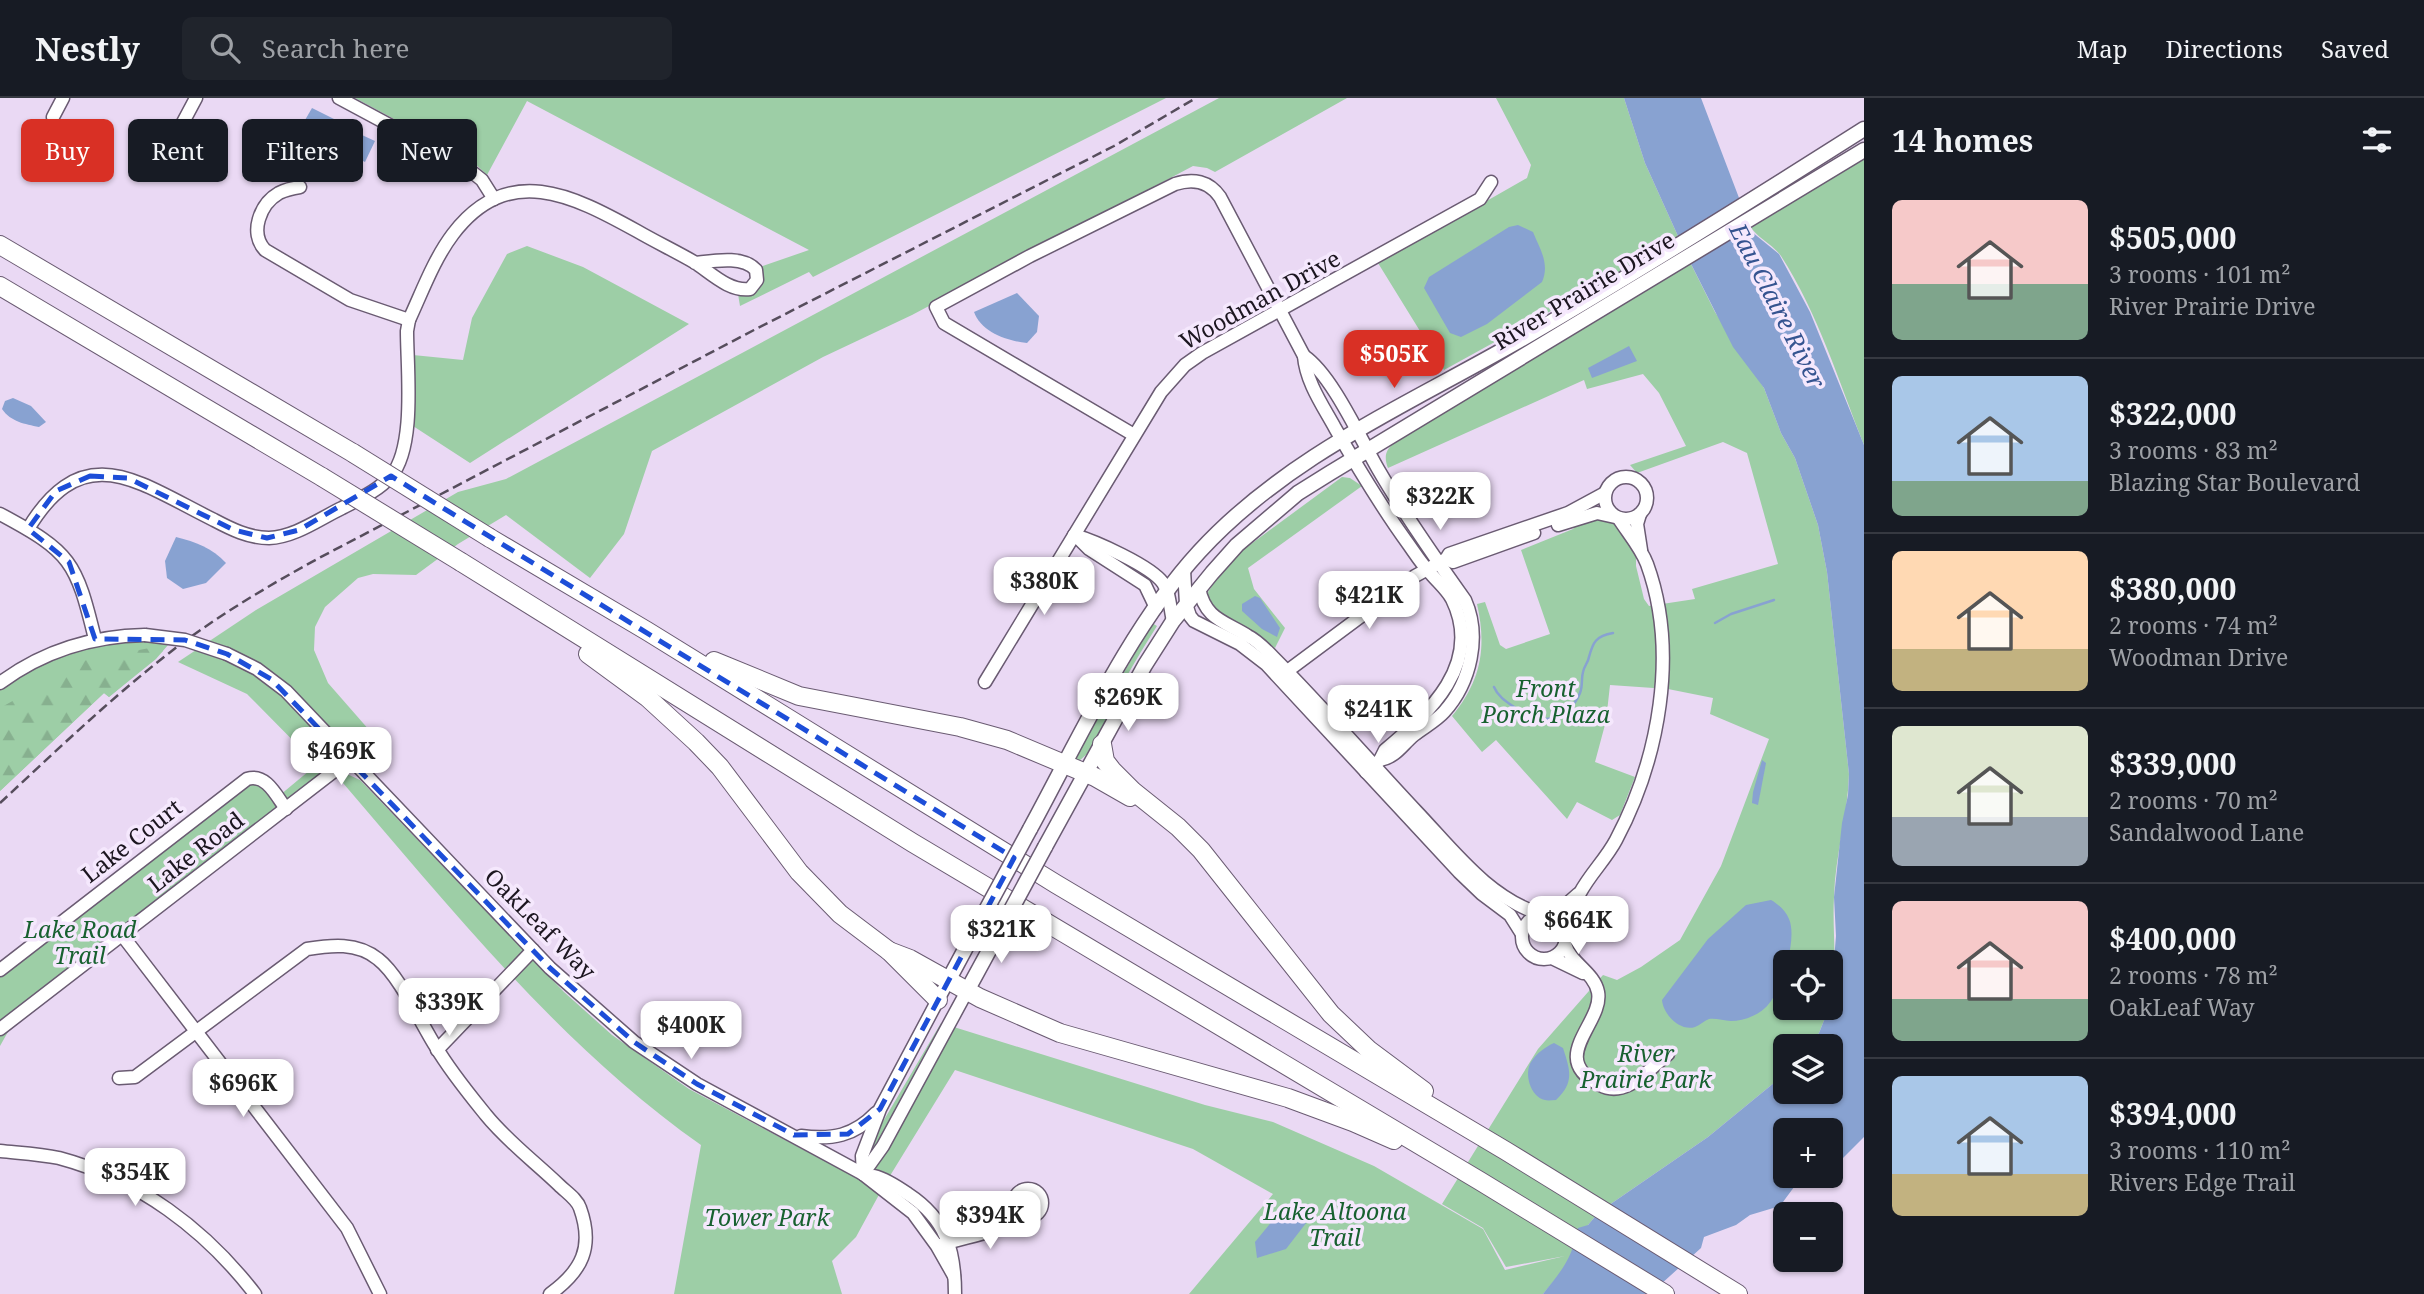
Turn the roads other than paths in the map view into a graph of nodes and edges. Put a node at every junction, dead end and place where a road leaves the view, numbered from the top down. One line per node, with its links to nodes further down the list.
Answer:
1 (63, 98): 4 (street)
2 (196, 98): 5 (street)
3 (338, 98): 10 (street)
4 (53, 117)
5 (185, 119)
6 (1864, 129): 15 (main road, River Prairie Drive)
7 (1861, 151): 15 (main road, River Prairie Drive)
8 (1491, 182): 14 (street, Woodman Drive)
9 (300, 187): 16 (street)
10 (494, 200): 12 (street); 16 (street)
11 (0, 245): 39 (highway, bridge)
12 (695, 262)
13 (0, 286): 35 (highway, bridge)
14 (1280, 311): 17 (street); 19 (street, Woodman Drive); 19 (street)
15 (1577, 314): 18 (main road, River Prairie Drive); 21 (main road, River Prairie Drive)
16 (409, 320): 27 (street)
17 (1304, 356): 18 (street); 20 (street)
18 (1358, 430): 20 (main road, River Prairie Drive); 21 (street)
19 (1134, 435): 28 (street, Woodman Drive)
20 (1342, 439): 22 (street); 32 (main road, River Prairie Drive)
21 (1368, 450): 22 (main road, River Prairie Drive); 30 (street)
22 (1353, 458): 31 (street); 33 (main road, River Prairie Drive)
23 (1605, 493): 25 (street); 26 (street); 30 (street)
24 (0, 514): 27 (street)
25 (1640, 514): 26 (street); 29 (street)
26 (1617, 518): 29 (street); 30 (street)
27 (28, 529): 40 (street)
28 (1074, 535): 34 (street); 37 (street); 42 (street, Woodman Drive)
29 (1642, 554): 51 (street)
30 (1443, 561): 31 (street); 47 (street)
31 (1426, 569): 41 (street); 47 (street)
32 (1184, 570): 34 (main road, River Prairie Drive); 36 (street)
33 (1199, 588): 36 (main road, River Prairie Drive); 41 (street)
34 (1167, 592): 37 (main road, River Prairie Drive); 38 (street)
35 (526, 604): 57 (highway); 74 (highway)
36 (1186, 604): 38 (main road, River Prairie Drive); 41 (street)
37 (1156, 608): 46 (main road, River Prairie Drive)
38 (1173, 621): 44 (main road, River Prairie Drive)
39 (647, 631): 46 (highway); 72 (highway)
40 (94, 639): 43 (street, OakLeaf Way); 45 (street, OakLeaf Way, bridge)
41 (1283, 674): 47 (street)
42 (985, 682)
43 (0, 683)
44 (1102, 744): 48 (main road, River Prairie Drive); 49 (highway)
45 (351, 758): 50 (street, Lake Road); 56 (street, OakLeaf Way)
46 (1066, 764): 48 (highway); 61 (main road, River Prairie Drive, bridge)
47 (1373, 766): 52 (street); 53 (street)
48 (1086, 773): 49 (highway); 62 (main road, River Prairie Drive, bridge)
49 (1151, 806): 72 (highway)
50 (286, 808): 54 (street, Lake Road); 59 (street, Lake Court)
51 (1581, 891): 52 (street); 55 (street)
52 (1547, 916): 53 (street); 55 (street)
53 (1522, 934): 58 (street)
54 (122, 935): 64 (street, Lake Road); 65 (street)
55 (1565, 939): 58 (street); 60 (street)
56 (533, 950): 66 (street); 70 (street, OakLeaf Way)
57 (889, 951): 61 (highway); 63 (highway)
58 (1552, 958): 60 (street)
59 (0, 970)
60 (1588, 976): 67 (street)
61 (948, 981): 62 (highway); 63 (street, River Prairie Drive)
62 (967, 991): 73 (street, River Prairie Drive); 74 (highway)
63 (937, 1000): 69 (street, River Prairie Drive)
64 (0, 1029)
65 (197, 1032): 66 (street); 68 (street); 78 (street)
66 (437, 1050): 79 (street)
67 (1668, 1054)
68 (119, 1078)
69 (880, 1109): 70 (street); 73 (street, River Prairie Drive)
70 (794, 1135): 73 (street, OakLeaf Way)
71 (0, 1151): 77 (street)
72 (1510, 1154): 82 (highway)
73 (863, 1174): 76 (street, OakLeaf Way)
74 (1480, 1181): 81 (highway)
75 (1018, 1212): 76 (street)
76 (943, 1245): 80 (street, OakLeaf Way)
77 (255, 1294)
78 (380, 1294)
79 (550, 1294)
80 (955, 1294)
81 (1665, 1294)
82 (1738, 1294)

